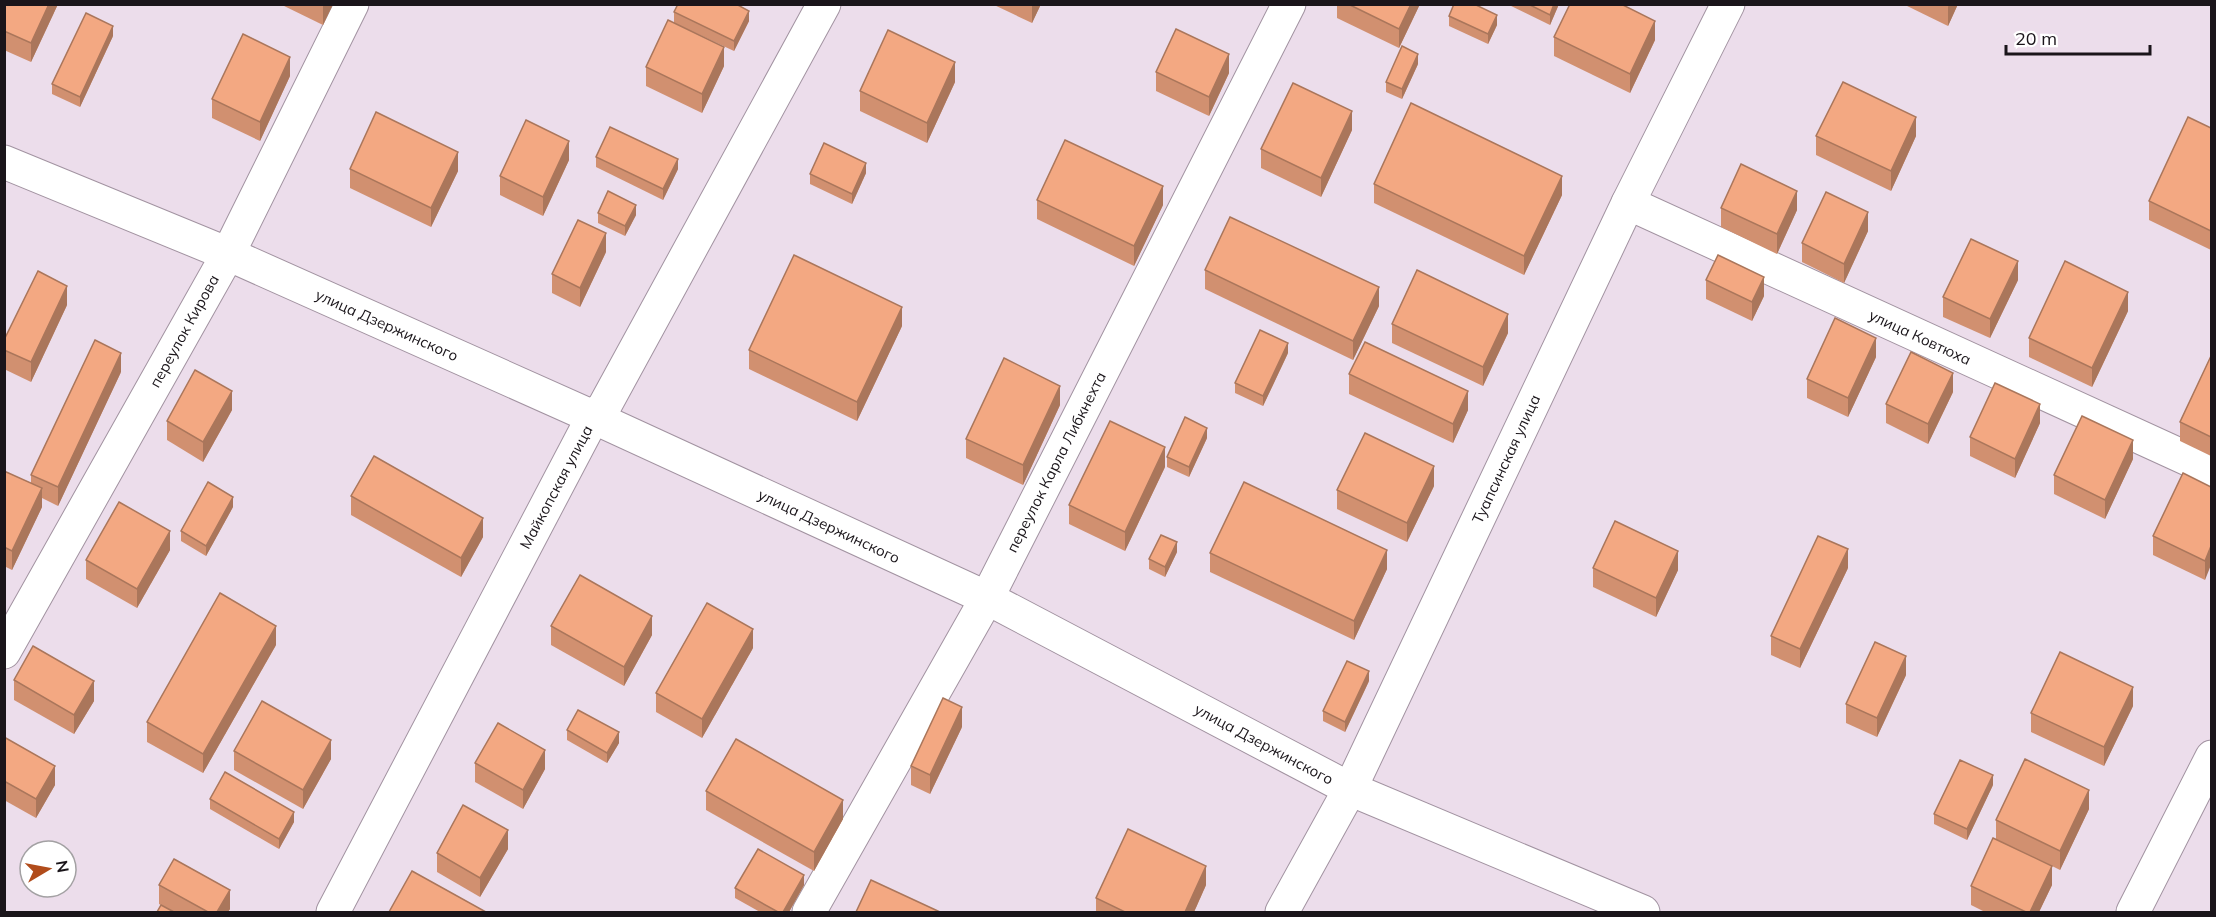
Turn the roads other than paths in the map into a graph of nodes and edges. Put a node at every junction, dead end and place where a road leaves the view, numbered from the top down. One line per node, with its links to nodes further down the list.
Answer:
1 (352, 4): 7 (street, переулок Кирова)
2 (824, 4): 8 (street, Майкопская улица)
3 (1289, 4): 10 (street, переулок Карла Либкнехта)
4 (1728, 4): 6 (street, Туапсинская улица)
5 (4, 162): 7 (street, улица Дзержинского)
6 (1628, 203): 9 (street, улица Ковтюха); 13 (street, Туапсинская улица)
7 (228, 254): 8 (street, улица Дзержинского); 11 (street, переулок Кирова)
8 (593, 417): 10 (street, улица Дзержинского); 14 (street, Майкопская улица)
9 (2211, 470)
10 (987, 598): 13 (street, улица Дзержинского); 15 (street, переулок Карла Либкнехта)
11 (4, 652)
12 (2211, 757): 18 (street)
13 (1350, 789): 16 (street, Туапсинская улица); 17 (street, улица Дзержинского)
14 (333, 912)
15 (809, 912)
16 (1282, 912)
17 (1643, 912)
18 (2133, 912)

